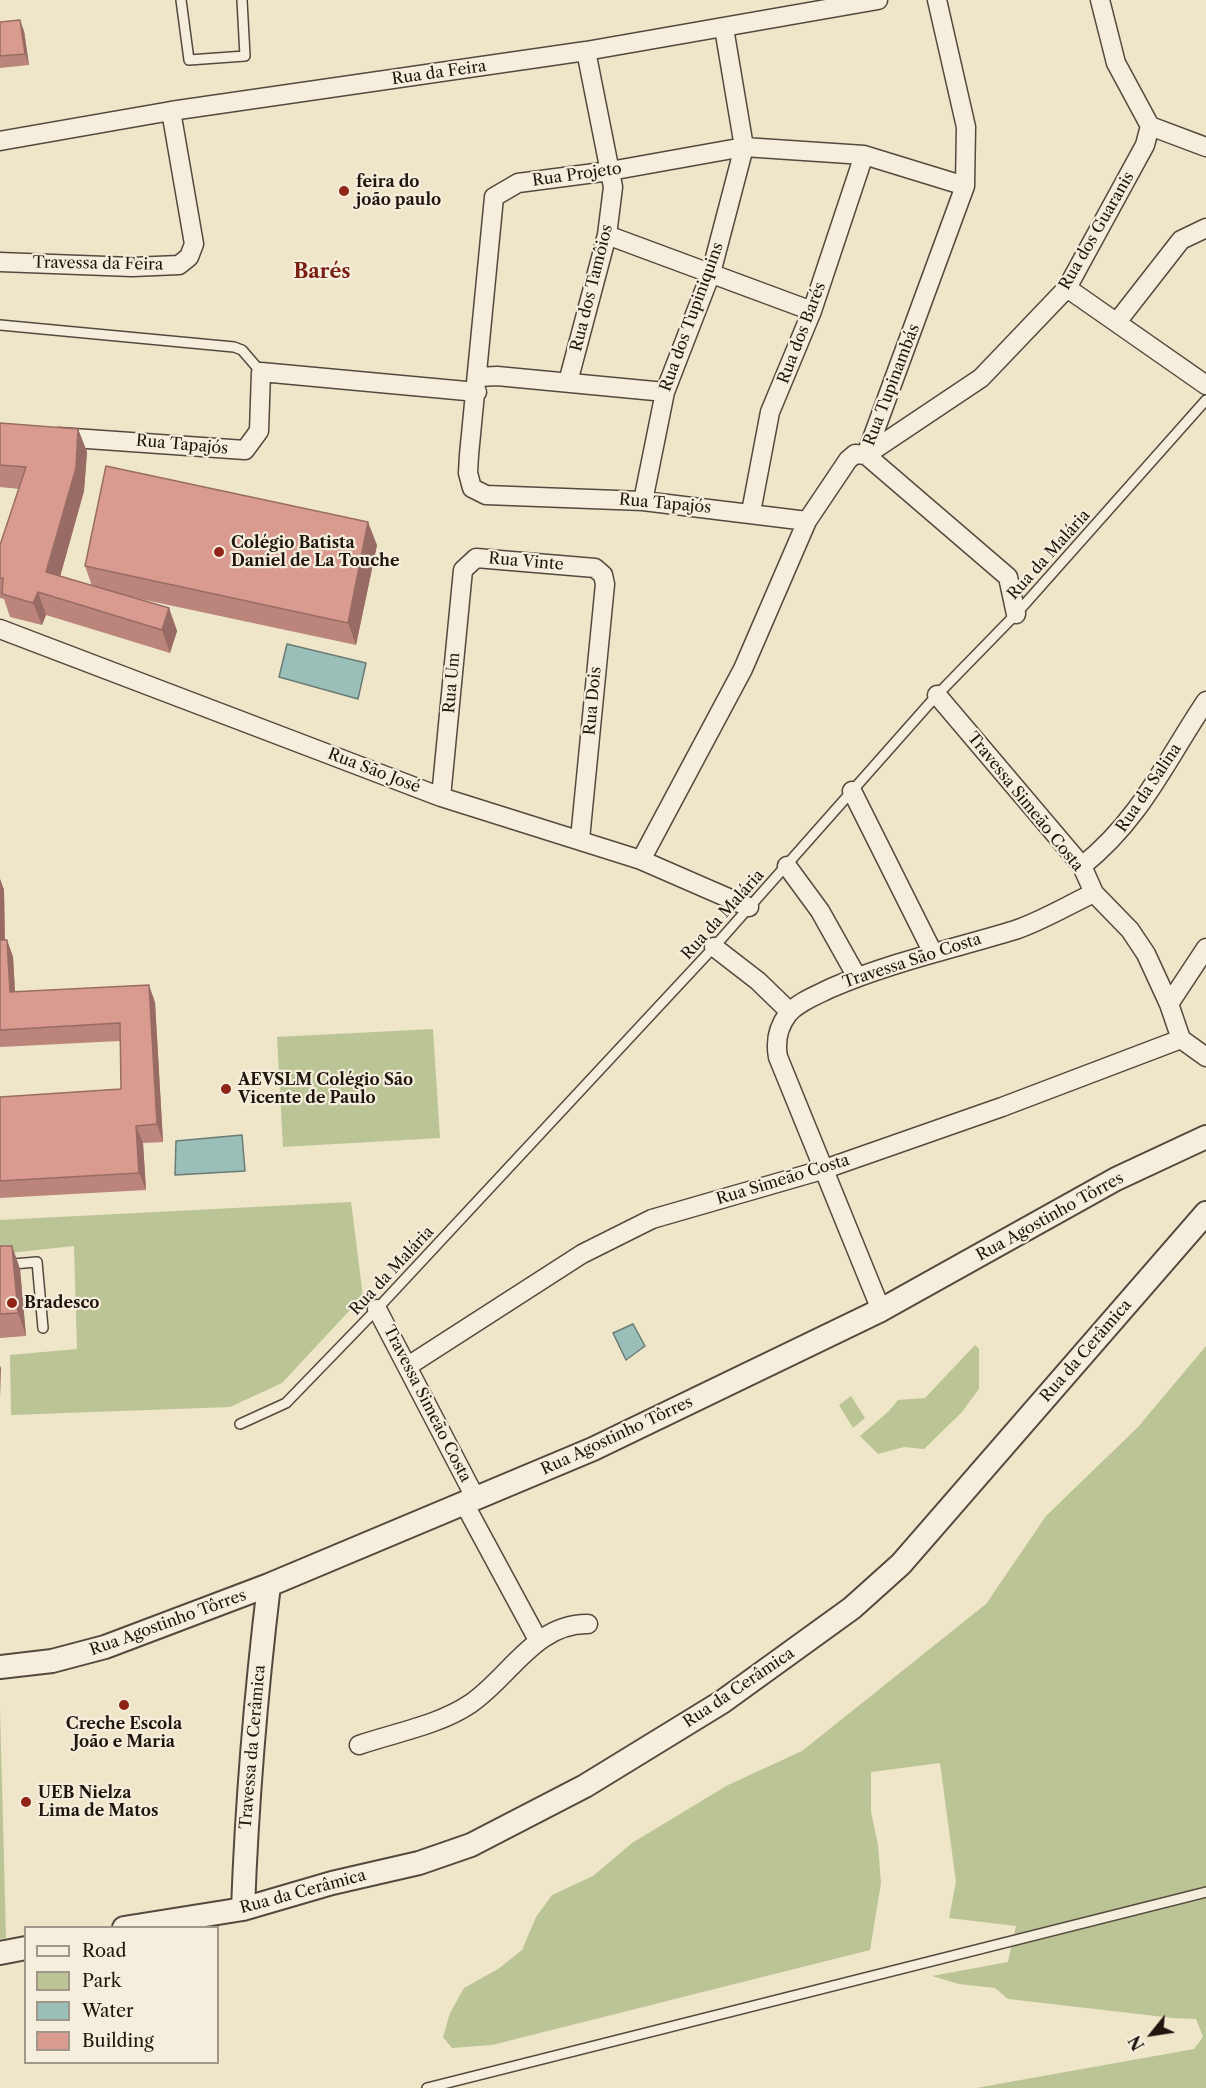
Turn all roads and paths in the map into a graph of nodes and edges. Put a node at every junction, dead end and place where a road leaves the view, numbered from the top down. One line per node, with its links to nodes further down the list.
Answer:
1 (181, 0): 2 (lane)
2 (242, 0)
3 (878, 0): 6 (street, Rua da Feira)
4 (937, 0): 15 (street, Rua Tupinambás)
5 (1100, 0): 9 (street)
6 (724, 28): 7 (street, Rua da Feira); 11 (street, Rua dos Tupiniquins)
7 (586, 51): 8 (street, Rua da Feira); 14 (street, Rua dos Tamôios)
8 (171, 111): 10 (street, Rua da Feira); 18 (street, Travessa da Feira)
9 (1150, 126): 12 (street); 20 (street, Rua dos Guaranis)
10 (0, 141)
11 (744, 147): 13 (street, Rua Projeto); 14 (street, Rua Projeto); 19 (street, Rua dos Tupiniquins)
12 (1206, 147)
13 (864, 155): 15 (street, Rua Projeto); 21 (street, Rua dos Barés)
14 (610, 171): 17 (street, Rua dos Tamôios); 26 (street, Rua Projeto)
15 (965, 186): 31 (street, Rua Tupinambás)
16 (1206, 228): 22 (street)
17 (607, 235): 19 (street); 25 (street, Rua dos Tamôios)
18 (0, 262)
19 (711, 273): 21 (street); 28 (street, Rua dos Tupiniquins)
20 (1067, 288): 22 (street); 31 (street, Rua dos Guaranis)
21 (812, 311): 34 (street, Rua dos Barés)
22 (1117, 322): 27 (street)
23 (0, 325): 24 (lane)
24 (261, 372): 26 (street); 30 (street, Rua Tapajós)
25 (568, 382): 26 (street); 28 (street)
26 (478, 385): 32 (street, Rua Projeto)
27 (1206, 386)
28 (664, 392): 33 (street, Rua dos Tupiniquins)
29 (1206, 400): 38 (lane, Rua da Malária)
30 (36, 435)
31 (866, 455): 35 (street, Rua Tupinambás); 38 (street)
32 (486, 495): 33 (street, Rua Tapajós)
33 (643, 501): 34 (street, Rua Tapajós)
34 (751, 513): 35 (street, Rua Tapajós)
35 (807, 521): 45 (street, Rua Tupinambás)
36 (595, 568): 37 (street, Rua Vinte); 44 (street, Rua Dois)
37 (463, 570): 43 (street, Rua Um)
38 (1016, 614): 40 (lane, Rua da Malária)
39 (0, 629): 43 (street, Rua São José)
40 (937, 695): 42 (lane, Rua da Malária); 47 (street, Travessa Simeão Costa)
41 (1206, 701): 47 (street, Rua da Salina)
42 (852, 791): 46 (lane, Rua da Malária); 52 (street)
43 (441, 797): 44 (street, Rua São José)
44 (580, 839): 45 (street, Rua São José)
45 (641, 860): 49 (street, Rua São José)
46 (787, 866): 49 (lane, Rua da Malária); 53 (street)
47 (1082, 866): 48 (street, Travessa Simeão Costa)
48 (1094, 893): 52 (street, Travessa São Costa); 54 (street, Travessa Simeão Costa)
49 (749, 907): 50 (lane, Rua da Malária)
50 (714, 947): 55 (street); 62 (lane, Rua da Malária)
51 (1206, 948): 54 (street)
52 (932, 951): 53 (street, Travessa São Costa)
53 (857, 977): 55 (street, Travessa São Costa)
54 (1169, 1004): 56 (street, Travessa Simeão Costa)
55 (790, 1012): 59 (street)
56 (1181, 1039): 57 (street); 59 (street, Rua Simeão Costa)
57 (1206, 1057)
58 (1206, 1137): 63 (street, Rua Agostinho Tôrres)
59 (822, 1170): 63 (street); 65 (street, Rua Simeão Costa)
60 (1206, 1213): 74 (street, Rua da Cerâmica)
61 (0, 1265): 64 (lane)
62 (377, 1309): 65 (street, Travessa Simeão Costa); 66 (lane, Rua da Malária)
63 (881, 1310): 67 (street, Rua Agostinho Tôrres)
64 (42, 1328)
65 (408, 1366): 67 (street, Travessa Simeão Costa)
66 (240, 1424)
67 (470, 1502): 68 (street, Rua Agostinho Tôrres); 70 (street, Travessa Simeão Costa)
68 (269, 1585): 71 (street, Rua Agostinho Tôrres); 74 (street, Travessa da Cerâmica)
69 (588, 1624): 70 (street)
70 (538, 1640): 72 (street)
71 (0, 1667)
72 (358, 1745)
73 (1206, 1892): 78 (lane)
74 (243, 1909): 75 (street, Rua da Cerâmica)
75 (137, 1926)
76 (24, 1948): 77 (street)
77 (0, 1953)
78 (427, 2088)

